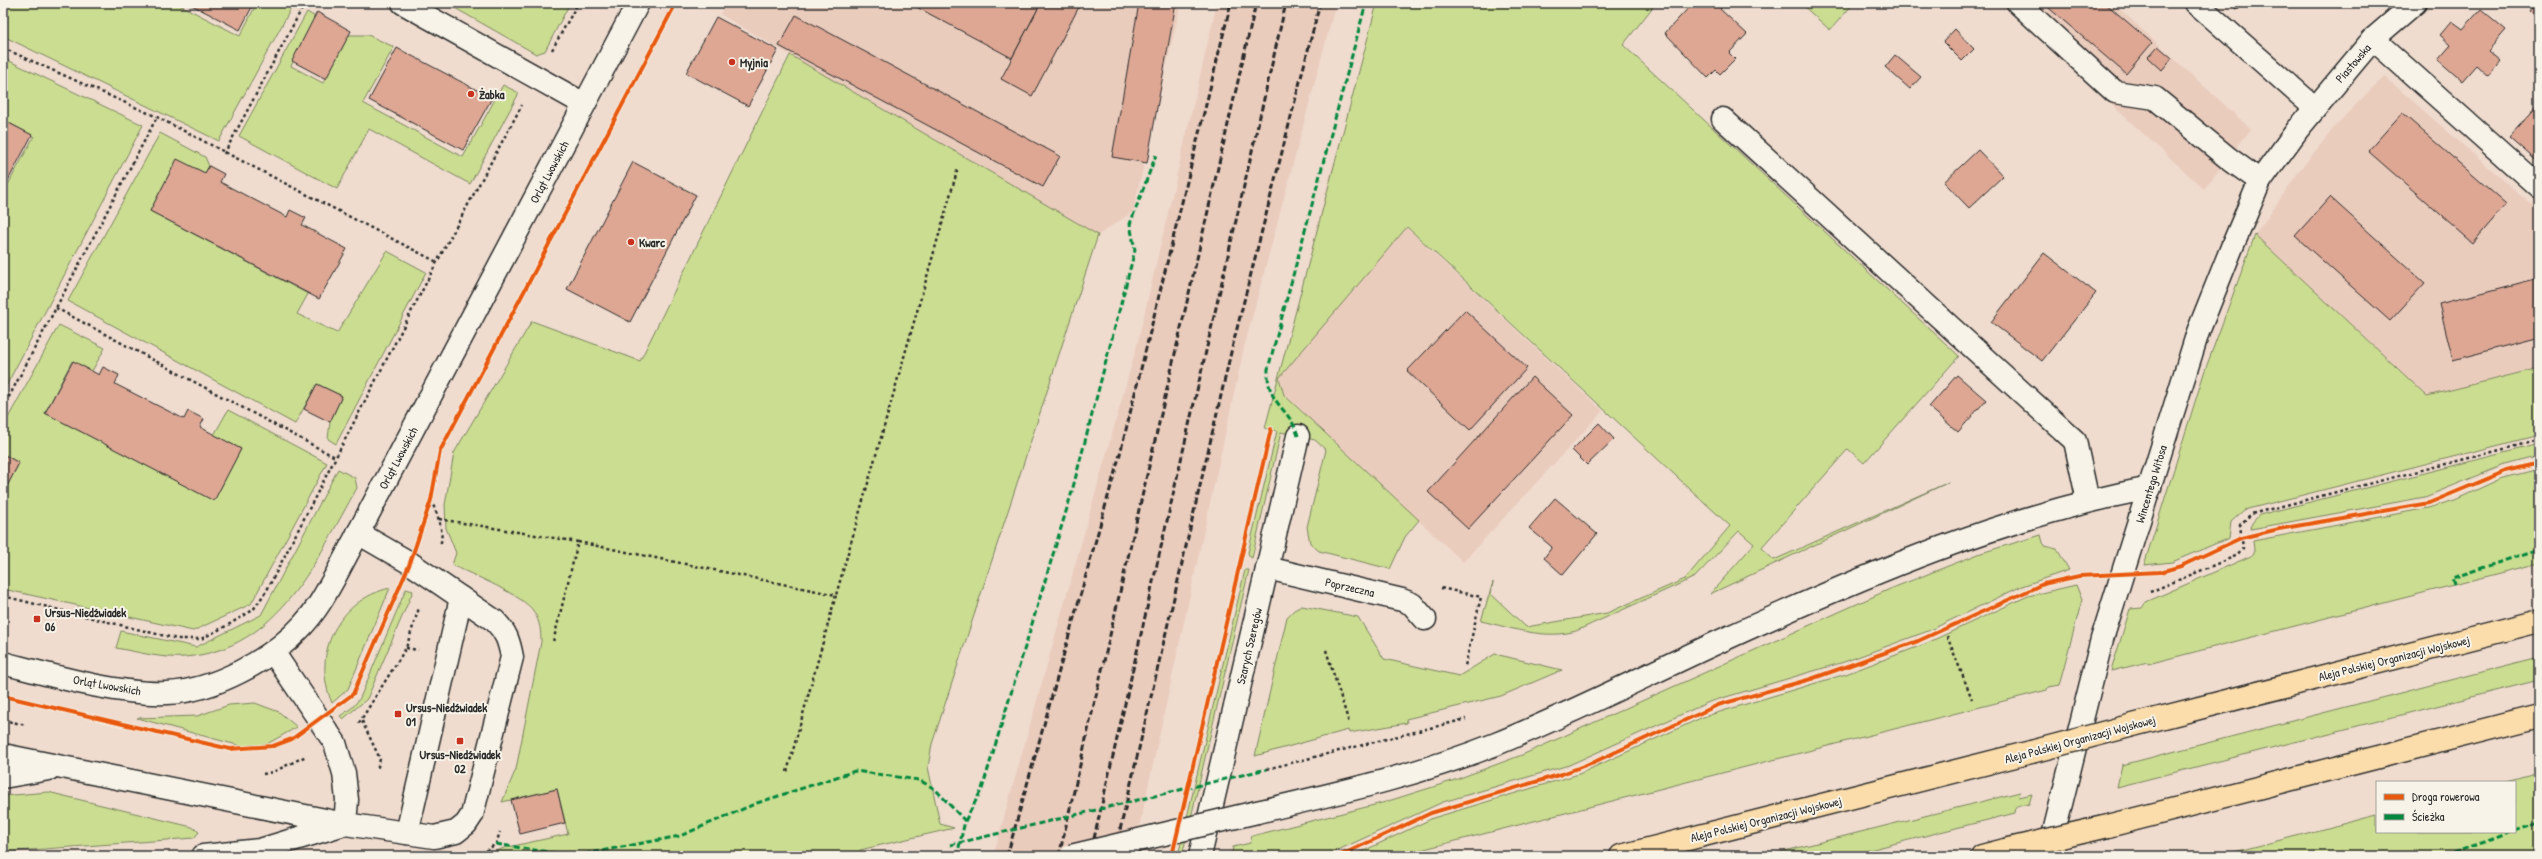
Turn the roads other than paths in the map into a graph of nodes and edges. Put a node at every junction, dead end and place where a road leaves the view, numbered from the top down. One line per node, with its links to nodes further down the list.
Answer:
1 (403, 3): 7 (street)
2 (638, 3): 7 (street, Orląt Lwowskich)
3 (2018, 3): 11 (street)
4 (2196, 3): 8 (street)
5 (2415, 3): 6 (street, Piastowska)
6 (2373, 39): 8 (street, Piastowska); 12 (street)
7 (584, 104): 16 (street, Orląt Lwowskich)
8 (2315, 108): 10 (street, Piastowska)
9 (1723, 119): 15 (street)
10 (2298, 129): 11 (street, Wincentego Witosa)
11 (2260, 180): 14 (street, Wincentego Witosa)
12 (2539, 187)
13 (1298, 436): 17 (street, Szarych Szeregów)
14 (2150, 488): 15 (street); 34 (street, Wincentego Witosa)
15 (2088, 500): 30 (street, bridge)
16 (358, 533): 18 (street); 21 (street, Orląt Lwowskich)
17 (1268, 568): 19 (street, Poprzeczna); 31 (street, Szarych Szeregów)
18 (461, 598): 28 (street); 28 (street)
19 (1425, 619)
20 (2539, 621): 32 (highway, Aleja Polskiej Organizacji Wojskowej, bridge)
21 (273, 652): 22 (street, Orląt Lwowskich); 27 (street)
22 (3, 663)
23 (2539, 716): 33 (highway, bridge)
24 (3, 755): 25 (street)
25 (62, 767): 26 (street); 27 (street)
26 (3, 776)
27 (344, 824): 28 (street); 29 (street)
28 (407, 833)
29 (203, 856)
30 (1071, 856)
31 (1200, 856)
32 (1621, 856)
33 (1982, 856)
34 (2048, 856)

